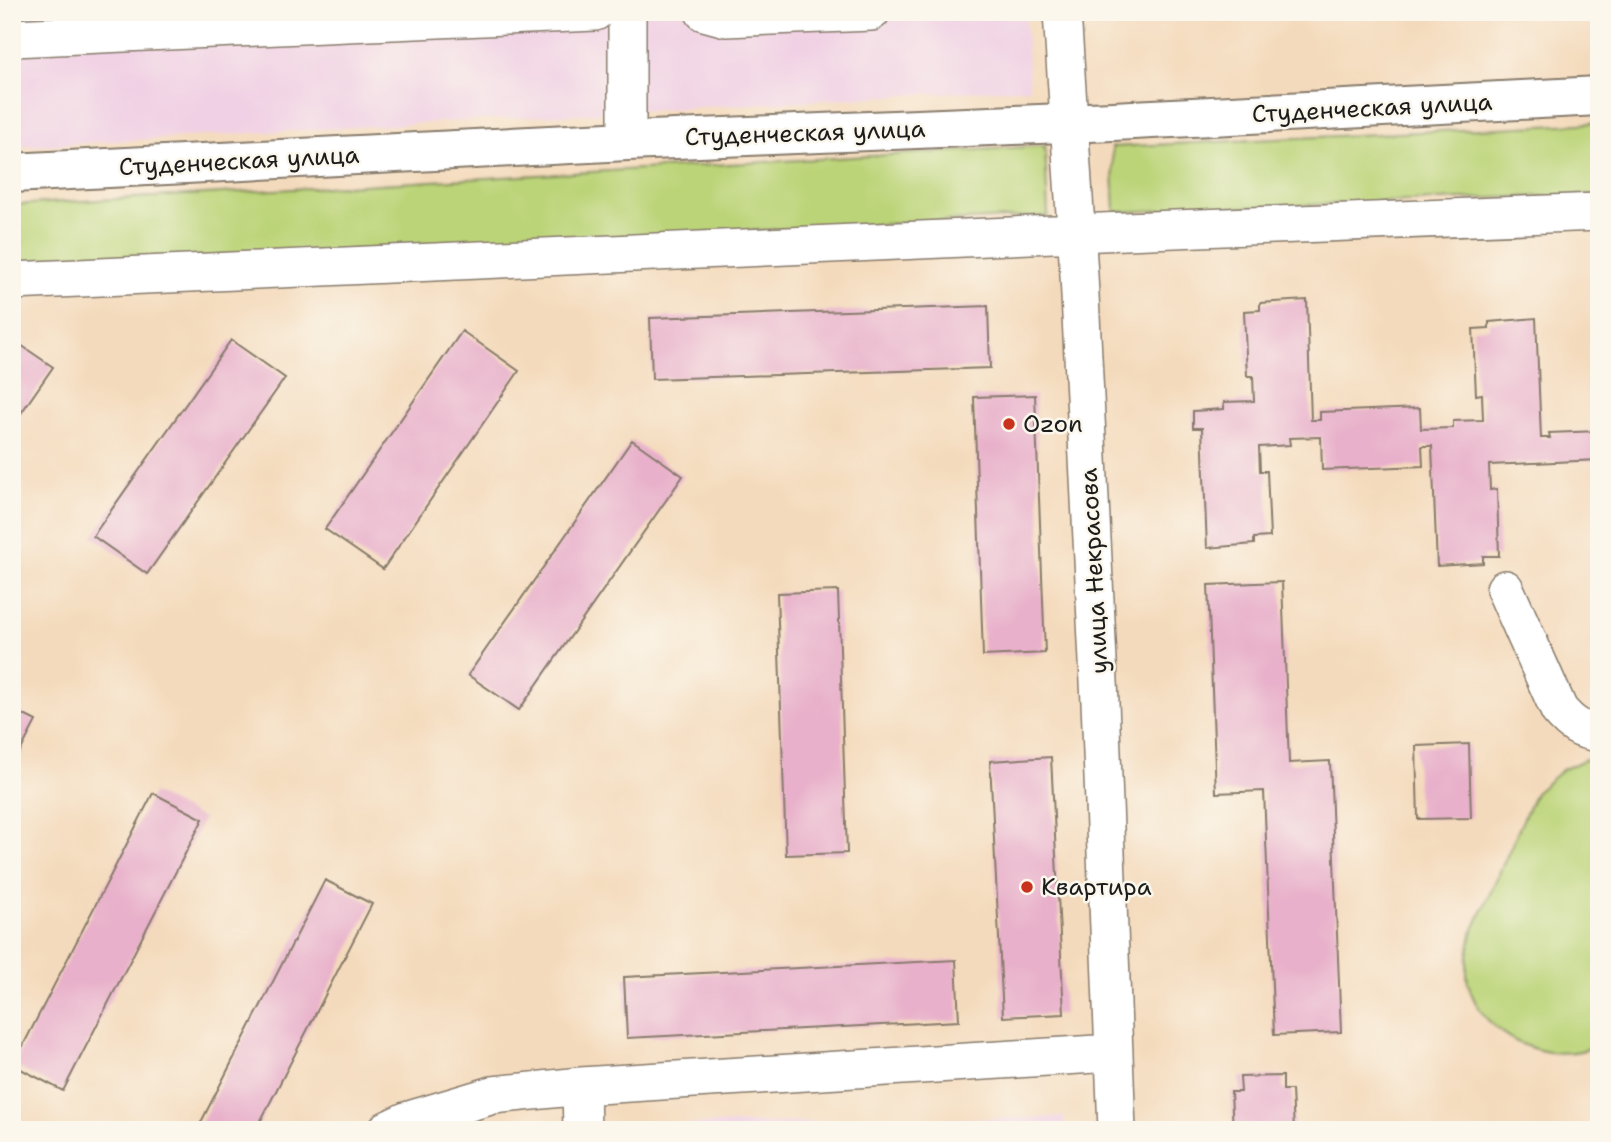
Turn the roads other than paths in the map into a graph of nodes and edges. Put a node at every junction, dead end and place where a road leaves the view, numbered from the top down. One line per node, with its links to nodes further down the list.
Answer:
1 (595, 12): 6 (street)
2 (627, 12): 10 (street)
3 (704, 12): 4 (street)
4 (871, 12)
5 (1062, 12): 9 (street, улица Некрасова)
6 (116, 23): 7 (street)
7 (12, 38)
8 (1599, 96): 9 (main road, Студенческая улица)
9 (1070, 121): 10 (main road, Студенческая улица); 13 (street, улица Некрасова)
10 (627, 141): 11 (main road, Студенческая улица)
11 (12, 173)
12 (1599, 212): 13 (street)
13 (1076, 233): 14 (street); 17 (street, улица Некрасова)
14 (12, 281)
15 (1504, 589): 16 (street)
16 (1599, 733)
17 (1112, 1053): 18 (street); 21 (street, улица Некрасова)
18 (581, 1086): 19 (street); 20 (street)
19 (387, 1130)
20 (582, 1130)
21 (1116, 1130)

